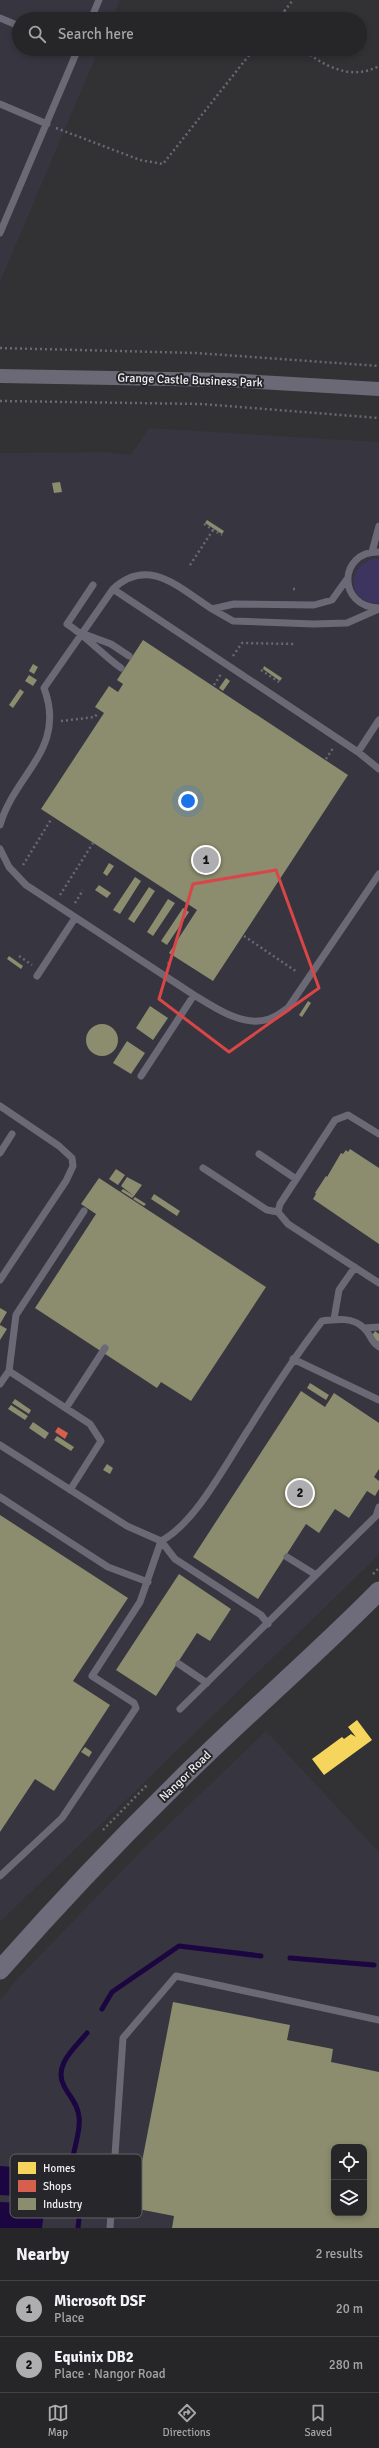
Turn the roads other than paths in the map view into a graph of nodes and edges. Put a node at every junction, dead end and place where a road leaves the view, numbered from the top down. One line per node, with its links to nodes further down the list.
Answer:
1 (99, 0): 2 (lane)
2 (94, 12)
3 (0, 18): 4 (lane)
4 (12, 23)
5 (74, 56): 7 (lane)
6 (0, 104): 7 (lane)
7 (47, 124): 8 (lane)
8 (0, 233)
9 (0, 376): 10 (street, Grange Castle Business Park)
10 (379, 389)
11 (379, 526): 12 (lane)
12 (375, 552): 13 (lane)
13 (348, 579): 16 (lane); 17 (lane)
14 (93, 585): 18 (lane)
15 (113, 589): 17 (lane); 18 (lane); 22 (lane)
16 (379, 608): 17 (lane)
17 (212, 609)
18 (82, 634): 19 (lane); 20 (lane); 24 (lane)
19 (129, 656)
20 (121, 668)
21 (379, 720): 22 (lane)
22 (358, 752): 23 (lane)
23 (379, 769)
24 (0, 825)
25 (0, 849): 27 (lane)
26 (379, 874): 29 (lane)
27 (75, 918): 28 (lane); 29 (lane)
28 (37, 976)
29 (194, 995): 30 (lane)
30 (141, 1076)
31 (0, 1106): 41 (lane)
32 (12, 1134): 34 (lane)
33 (379, 1134): 37 (lane)
34 (0, 1153)
35 (259, 1154): 37 (lane)
36 (203, 1168): 39 (lane)
37 (296, 1179): 39 (lane)
38 (84, 1211): 49 (lane)
39 (278, 1212): 40 (lane)
40 (355, 1267): 42 (lane); 43 (lane)
41 (0, 1280)
42 (379, 1283)
43 (334, 1319): 45 (lane); 48 (lane)
44 (379, 1327): 45 (lane)
45 (365, 1328): 46 (lane)
46 (379, 1347)
47 (105, 1348): 52 (lane)
48 (293, 1359): 51 (lane); 57 (lane)
49 (9, 1371): 50 (lane); 52 (lane)
50 (0, 1384)
51 (379, 1400)
52 (66, 1408): 54 (lane)
53 (0, 1445): 54 (lane)
54 (70, 1490): 57 (lane)
55 (0, 1497): 60 (lane)
56 (379, 1506): 59 (lane)
57 (161, 1541): 60 (lane); 62 (lane)
58 (287, 1557): 59 (lane)
59 (316, 1575): 62 (lane)
60 (148, 1582): 66 (lane)
61 (379, 1591): 67 (main road, Nangor Road)
62 (268, 1624): 64 (lane)
63 (179, 1664): 64 (lane)
64 (207, 1683): 65 (lane)
65 (180, 1709)
66 (0, 1876)
67 (0, 1970)
68 (379, 2020): 69 (lane)
69 (115, 2154)
70 (111, 2218): 71 (lane)
71 (110, 2228)

